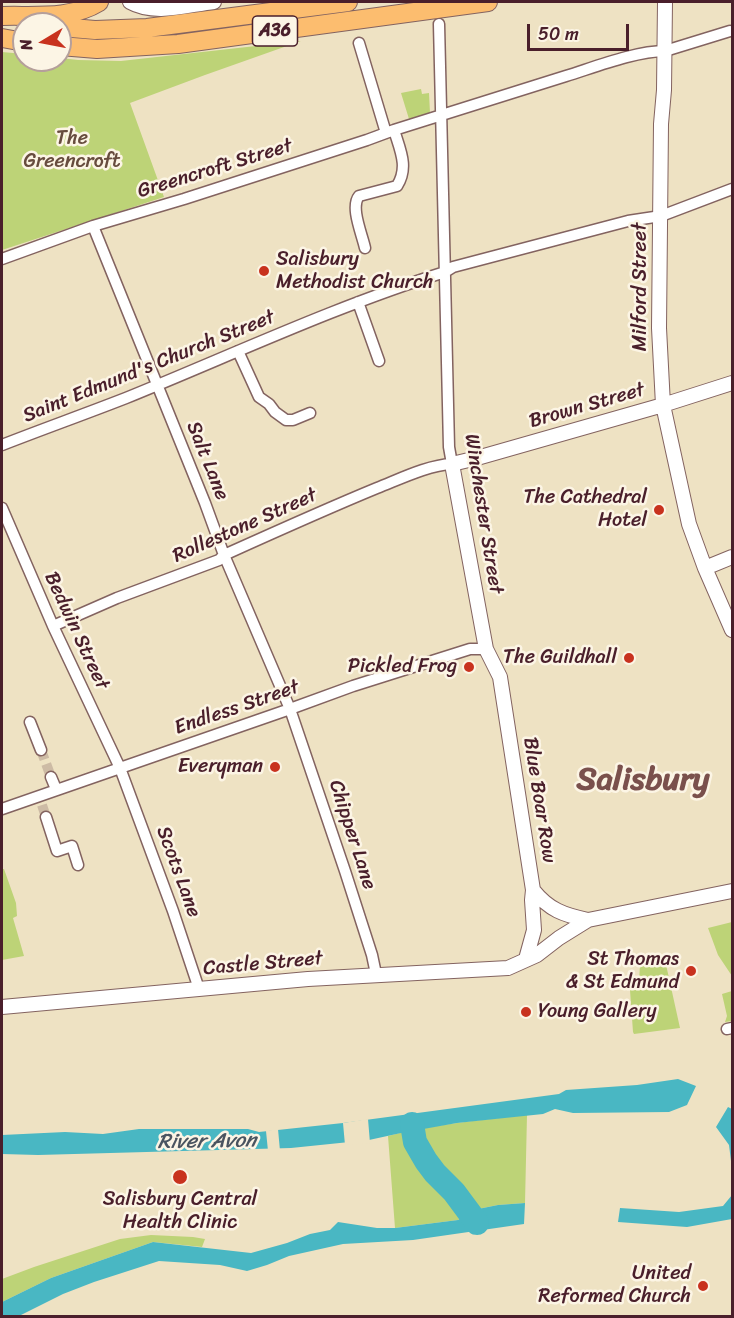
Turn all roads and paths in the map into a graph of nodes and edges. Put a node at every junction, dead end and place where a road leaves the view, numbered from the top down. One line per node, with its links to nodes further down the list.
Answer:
1 (99, 2): 7 (highway)
2 (130, 2): 3 (street)
3 (214, 2)
4 (348, 2): 9 (highway, A36)
5 (488, 2): 12 (highway, A36)
6 (665, 2): 13 (street, Milford Street)
7 (2, 17)
8 (439, 24): 14 (street, Winchester Street)
9 (72, 28)
10 (730, 31): 13 (street, Greencroft Street)
11 (359, 44): 15 (street)
12 (72, 47)
13 (665, 51): 14 (street, Greencroft Street); 17 (street, Milford Street)
14 (440, 116): 15 (street, Greencroft Street); 21 (street, Winchester Street)
15 (390, 132): 18 (street, Greencroft Street); 19 (street)
16 (732, 189): 17 (street, Saint Edmund's Church Street)
17 (661, 216): 21 (street, Saint Edmund's Church Street); 27 (street, Milford Street)
18 (93, 226): 20 (street, Greencroft Street); 26 (street, Salt Lane)
19 (365, 248)
20 (2, 259)
21 (445, 272): 22 (street, Saint Edmund's Church Street); 30 (street, Winchester Street)
22 (358, 302): 23 (street, Saint Edmund's Church Street); 24 (street)
23 (238, 351): 26 (street, Saint Edmund's Church Street); 28 (street)
24 (379, 361)
25 (732, 383): 27 (street, Brown Street)
26 (156, 385): 29 (street, Saint Edmund's Church Street); 32 (street, Salt Lane)
27 (663, 405): 30 (street, Brown Street); 34 (street, Milford Street)
28 (310, 413)
29 (2, 445)
30 (452, 464): 32 (street, Rollestone Street); 37 (street, Winchester Street)
31 (2, 508): 35 (street, Bedwin Street)
32 (224, 555): 35 (street, Rollestone Street); 38 (street, Salt Lane)
33 (732, 556): 34 (street)
34 (705, 568): 36 (street, Milford Street)
35 (53, 626): 41 (street, Bedwin Street)
36 (732, 630)
37 (486, 649): 38 (street, Endless Street); 47 (street, Blue Boar Row)
38 (290, 709): 41 (street, Endless Street); 51 (street, Chipper Lane)
39 (30, 722): 40 (street)
40 (41, 750)
41 (120, 768): 43 (street, Endless Street); 52 (street, Scots Lane)
42 (51, 777): 43 (street)
43 (56, 789): 44 (street, Endless Street)
44 (2, 809)
45 (46, 817): 46 (street)
46 (78, 865)
47 (533, 890): 49 (street); 50 (street, Blue Boar Row)
48 (732, 891): 49 (street)
49 (588, 920): 50 (street, Castle Street)
50 (526, 959): 51 (street, Castle Street)
51 (376, 974): 52 (street, Castle Street)
52 (199, 989): 53 (street, Castle Street)
53 (2, 1007)

